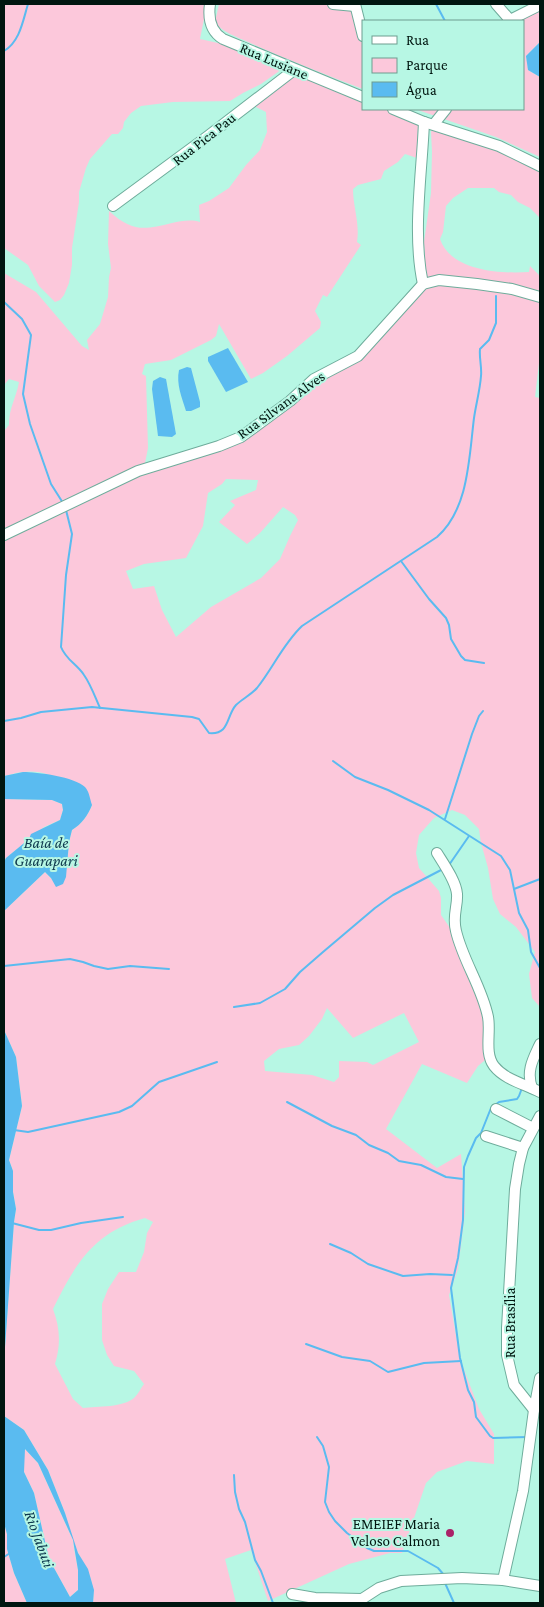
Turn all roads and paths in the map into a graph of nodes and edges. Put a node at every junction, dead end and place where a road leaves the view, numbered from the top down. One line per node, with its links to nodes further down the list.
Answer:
1 (210, 4): 9 (street, Rua Lusiane)
2 (333, 4): 4 (street)
3 (496, 4): 6 (street)
4 (355, 5): 8 (street)
5 (540, 5): 7 (street)
6 (508, 20)
7 (511, 20)
8 (362, 32)
9 (294, 70): 10 (street, Rua Lusiane); 15 (street, Rua Pica Pau)
10 (362, 97)
11 (396, 110): 13 (street)
12 (445, 110): 13 (street)
13 (429, 123): 14 (street); 16 (street)
14 (540, 166)
15 (113, 206)
16 (423, 284): 17 (street); 18 (street, Rua Silvana Alves)
17 (540, 297)
18 (4, 535)
19 (437, 853): 21 (street)
20 (540, 1044): 21 (street)
21 (536, 1090)
22 (496, 1109): 24 (street)
23 (540, 1116): 24 (street, Rua Brasília)
24 (533, 1128): 26 (street, Rua Brasília)
25 (486, 1136): 26 (street)
26 (523, 1148): 28 (street, Rua Brasília)
27 (540, 1378): 28 (street)
28 (534, 1410): 29 (street)
29 (536, 1422): 30 (street)
30 (503, 1580): 31 (street); 34 (street)
31 (540, 1586)
32 (292, 1594): 33 (street)
33 (314, 1601): 34 (street)
34 (363, 1601)

